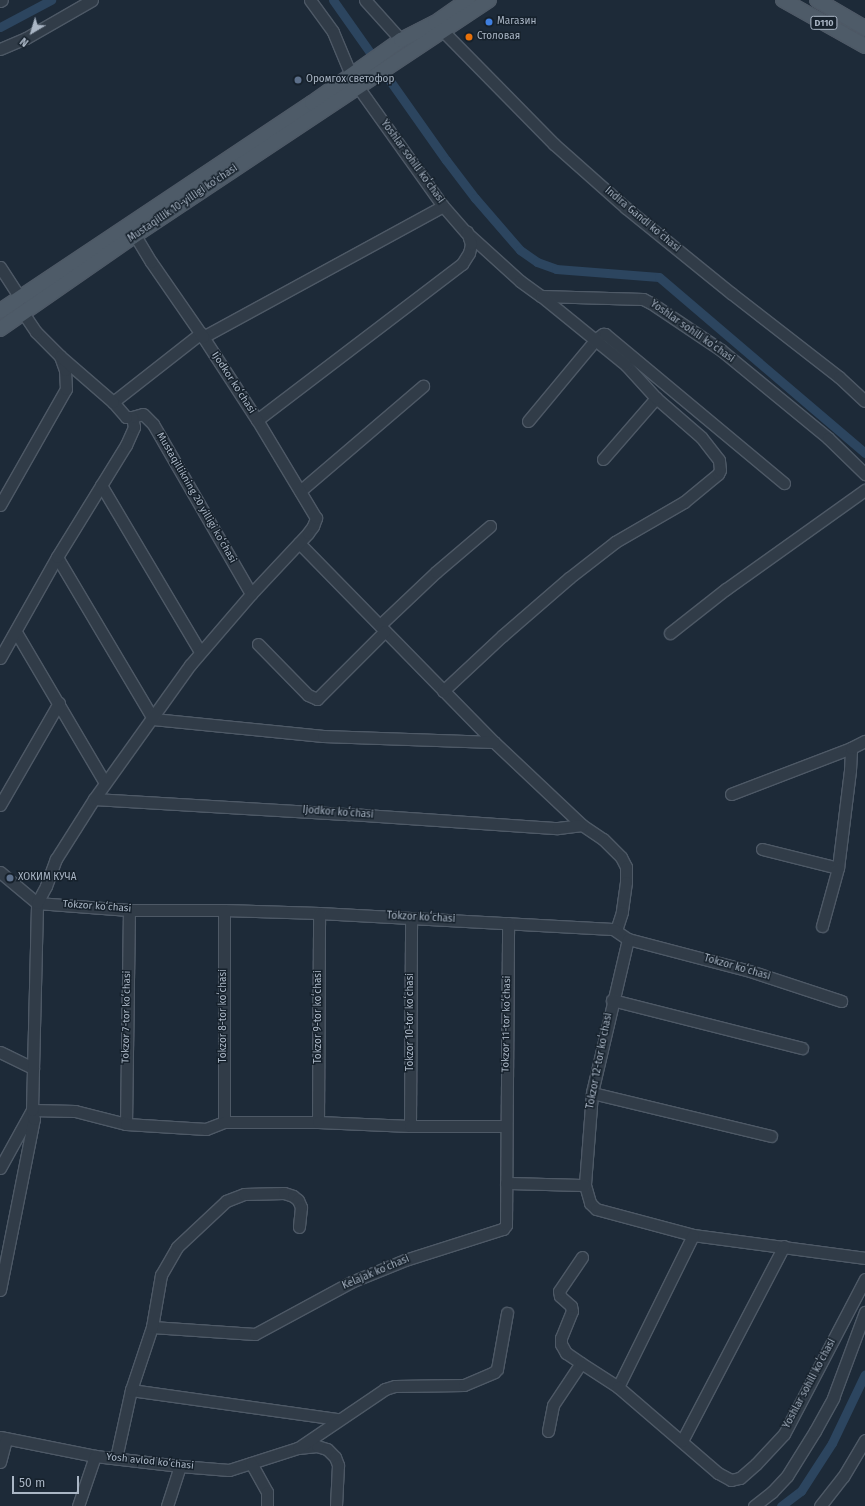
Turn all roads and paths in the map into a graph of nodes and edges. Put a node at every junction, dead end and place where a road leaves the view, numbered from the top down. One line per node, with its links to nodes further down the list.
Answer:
1 (92, 0): 12 (street)
2 (310, 0): 13 (street, Yoshlar sohili koʻchasi)
3 (365, 0): 10 (street)
4 (468, 0): 8 (main road)
5 (489, 0): 8 (main road)
6 (783, 0): 11 (main road, D110)
7 (817, 0): 9 (main road, D110)
8 (438, 27): 10 (main road); 13 (main road); 28 (street, Indira Gandi koʻchasi)
9 (865, 28)
10 (396, 43): 13 (main road)
11 (865, 46)
12 (0, 49)
13 (358, 78): 14 (street, Yoshlar sohili koʻchasi); 15 (main road, Mustaqillik 10-yilligi ko'chasi)
14 (443, 206): 16 (street, Yoshlar sohili koʻchasi); 23 (street)
15 (132, 231): 19 (main road, Mustaqillik 10-yilligi ko'chasi); 21 (main road, Mustaqillik 10-yilligi ko'chasi); 23 (street, Ijodkor koʻchasi)
16 (466, 232): 18 (street, Yoshlar sohili koʻchasi); 31 (street)
17 (0, 267): 19 (street)
18 (541, 296): 24 (street); 34 (street, Yoshlar sohili koʻchasi)
19 (20, 298): 20 (main road, Mustaqillik 10-yilligi ko'chasi)
20 (0, 311)
21 (24, 314): 22 (main road, Mustaqillik 10-yilligi ko'chasi); 25 (street, Mustaqillikning 20 yilligi koʻchasi)
22 (0, 329)
23 (202, 335): 29 (street); 31 (street, Ijodkor koʻchasi)
24 (596, 339): 27 (street); 32 (street); 35 (street)
25 (60, 356): 29 (street, Mustaqillikning 20 yilligi koʻchasi); 39 (street)
26 (422, 386): 38 (street)
27 (656, 398): 33 (street); 50 (street)
28 (865, 400)
29 (113, 402): 30 (street, Mustaqillikning 20 yilligi koʻchasi)
30 (132, 417): 36 (street); 43 (street, Mustaqillikning 20 yilligi koʻchasi)
31 (257, 420): 38 (street, Ijodkor koʻchasi)
32 (528, 421)
33 (603, 459)
34 (865, 474)
35 (784, 483)
36 (101, 485): 42 (street); 48 (street)
37 (865, 490): 46 (street)
38 (300, 491): 41 (street, Ijodkor koʻchasi)
39 (0, 505)
40 (490, 526): 44 (street)
41 (299, 543): 43 (street, Ijodkor koʻchasi); 44 (street)
42 (58, 557): 45 (street); 52 (street)
43 (251, 594): 48 (street, Ijodkor koʻchasi)
44 (383, 628): 47 (street); 50 (street)
45 (16, 632): 49 (street); 51 (street)
46 (670, 633)
47 (258, 644)
48 (200, 652): 52 (street, Ijodkor koʻchasi)
49 (0, 658)
50 (443, 691): 54 (street)
51 (59, 703): 56 (street); 59 (street)
52 (153, 718): 54 (street); 56 (street, Ijodkor koʻchasi)
53 (865, 741): 55 (street)
54 (494, 742): 60 (street)
55 (851, 748): 57 (street); 62 (street)
56 (105, 783): 58 (street, Ijodkor koʻchasi)
57 (730, 794)
58 (94, 799): 60 (street, Ijodkor koʻchasi); 64 (street, Ijodkor koʻchasi)
59 (0, 805)
60 (582, 825): 71 (street)
61 (762, 849): 62 (street)
62 (838, 868): 70 (street)
63 (0, 872): 64 (street)
64 (37, 903): 65 (street, Tokzor koʻchasi); 77 (street)
65 (129, 910): 66 (street, Tokzor koʻchasi); 82 (street, Tokzor 7-tor koʻchasi)
66 (224, 910): 67 (street, Tokzor koʻchasi); 80 (street, Tokzor 8-tor koʻchasi)
67 (319, 912): 68 (street, Tokzor koʻchasi); 81 (street, Tokzor 9-tor koʻchasi)
68 (411, 918): 69 (street, Tokzor koʻchasi); 83 (street, Tokzor 10-tor koʻchasi)
69 (508, 923): 71 (street, Tokzor koʻchasi); 84 (street, Tokzor 11-tor koʻchasi)
70 (822, 926)
71 (616, 930): 72 (street, Tokzor koʻchasi)
72 (628, 939): 73 (street, Tokzor 12-tor koʻchasi); 74 (street, Tokzor koʻchasi)
73 (612, 1000): 75 (street); 78 (street, Tokzor 12-tor koʻchasi)
74 (841, 1001)
75 (802, 1048)
76 (0, 1052): 77 (street)
77 (34, 1068): 79 (street)
78 (592, 1093): 85 (street); 88 (street, Tokzor 12-tor koʻchasi)
79 (32, 1110): 82 (street); 86 (street); 95 (street)
80 (224, 1122): 81 (street); 82 (street)
81 (318, 1122): 83 (street)
82 (126, 1124)
83 (410, 1126): 84 (street)
84 (506, 1126): 87 (street, Kelajak koʻchasi)
85 (771, 1136)
86 (0, 1168)
87 (506, 1183): 88 (street); 98 (street, Kelajak koʻchasi)
88 (585, 1185): 90 (street)
89 (299, 1227): 98 (street)
90 (693, 1235): 91 (street); 100 (street)
91 (784, 1246): 93 (street); 106 (street)
92 (582, 1258): 99 (street, Yoshlar sohili koʻchasi)
93 (865, 1258)
94 (865, 1279): 106 (street, Yoshlar sohili koʻchasi)
95 (0, 1290)
96 (865, 1312): 117 (street, Yoshlar sohili koʻchasi)
97 (507, 1313): 102 (street)
98 (152, 1327): 101 (street)
99 (580, 1363): 100 (street, Yoshlar sohili koʻchasi); 103 (street)
100 (618, 1387): 106 (street, Yoshlar sohili koʻchasi)
101 (131, 1390): 102 (street); 109 (street)
102 (338, 1419): 107 (street)
103 (548, 1430)
104 (3, 1438): 108 (street, Yosh avlod koʻchasi); 110 (street)
105 (865, 1440): 118 (street)
106 (682, 1441)
107 (298, 1448): 111 (street, Yosh avlod koʻchasi); 116 (street)
108 (95, 1456): 109 (street, Yosh avlod koʻchasi); 113 (street)
109 (116, 1458): 112 (street, Yosh avlod koʻchasi)
110 (0, 1462)
111 (251, 1463): 112 (street, Yosh avlod koʻchasi); 115 (street)
112 (180, 1466): 114 (street)
113 (78, 1506)
114 (167, 1506)
115 (267, 1506)
116 (336, 1506)
117 (754, 1506)
118 (820, 1506)

